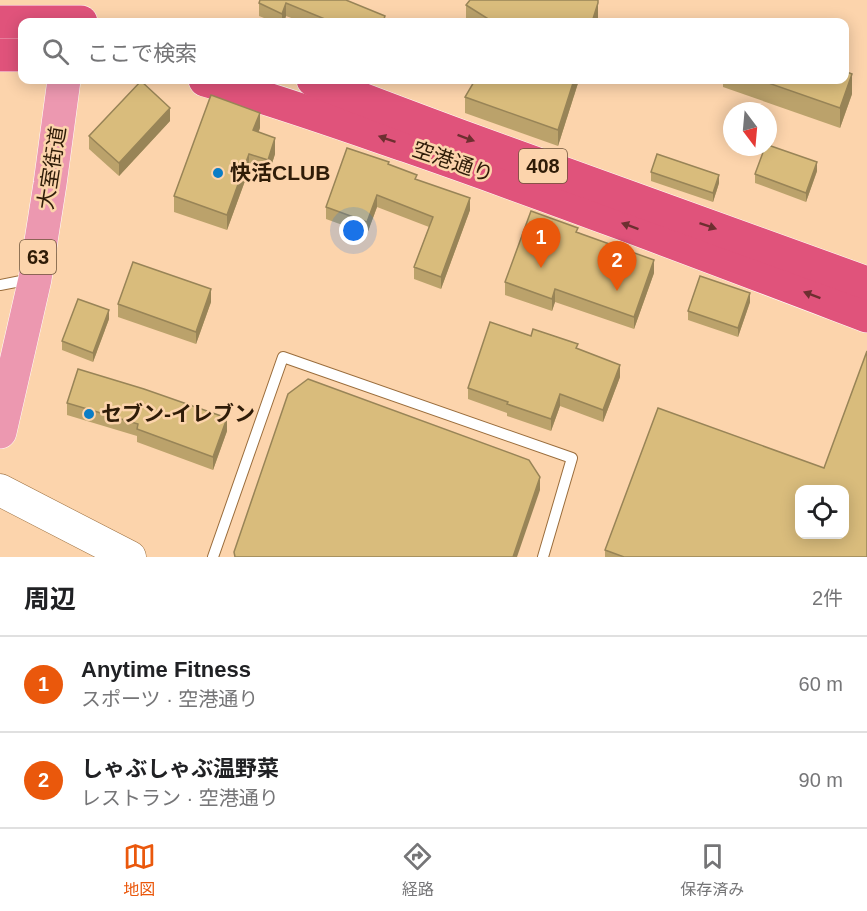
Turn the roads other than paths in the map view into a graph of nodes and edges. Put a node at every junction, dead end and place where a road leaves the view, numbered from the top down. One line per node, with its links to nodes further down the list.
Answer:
1 (73, 0): 2 (street)
2 (72, 18)
3 (0, 22): 4 (highway)
4 (18, 22)
5 (0, 55): 6 (highway)
6 (18, 55)
7 (63, 84): 10 (main road, 大室街道 / 63)
8 (219, 84): 13 (highway, 空港通り / 408, one-way to 8)
9 (323, 84): 11 (highway, 空港通り / 408, one-way to 11)
10 (35, 279): 12 (lane); 14 (main road, 大室街道 / 63)
11 (867, 283)
12 (0, 285)
13 (867, 316)
14 (0, 432)
15 (0, 490): 16 (street)
16 (130, 557)
17 (213, 557): 18 (lane)
18 (543, 557)

